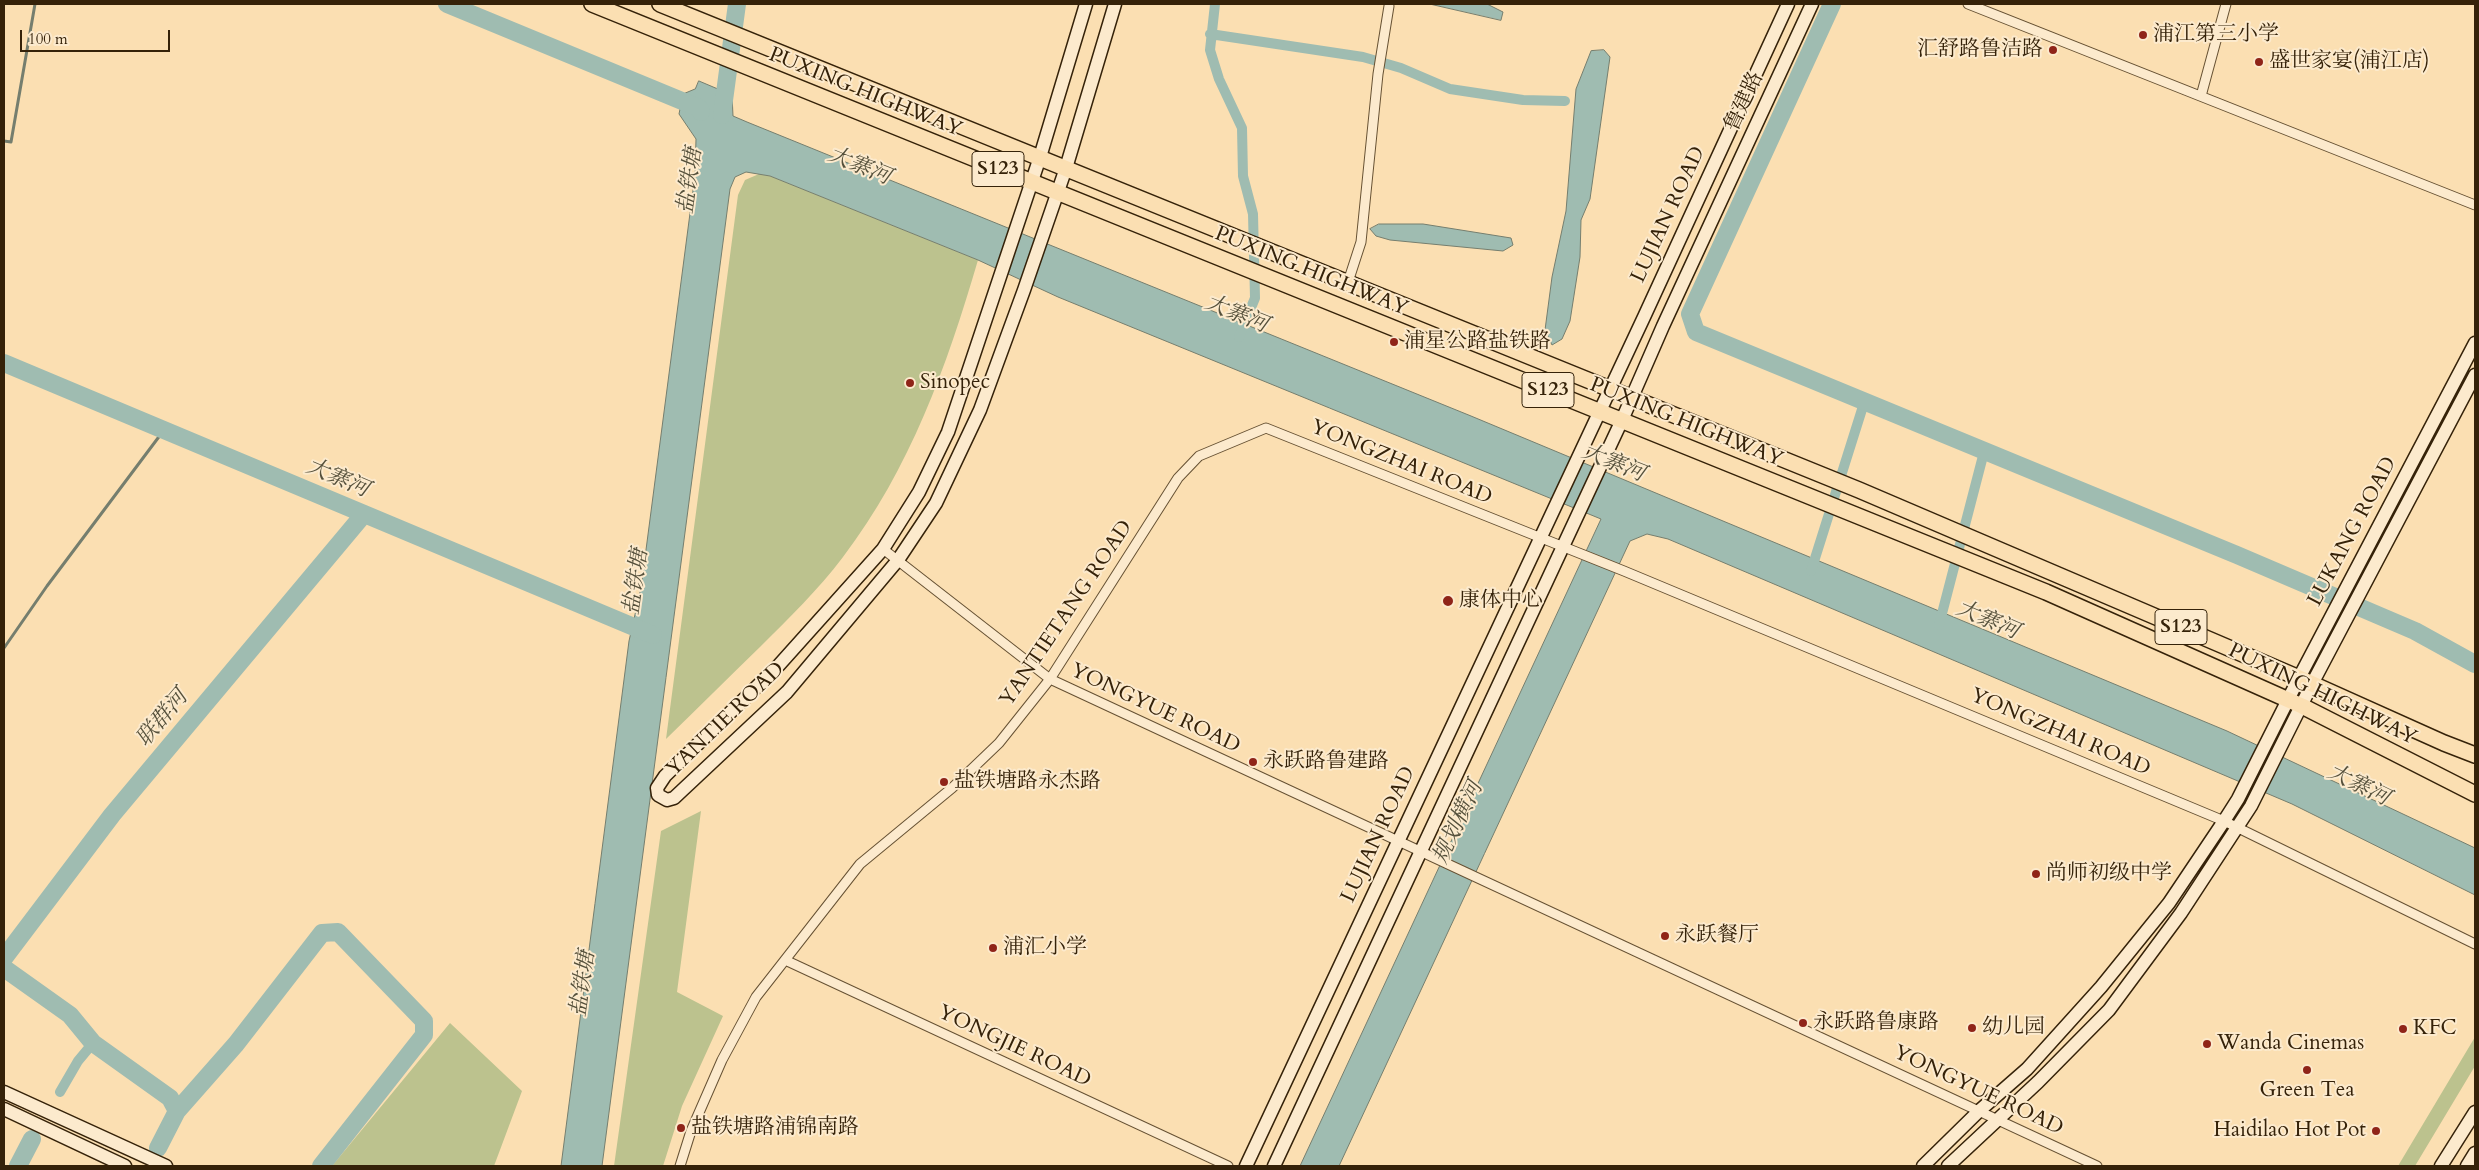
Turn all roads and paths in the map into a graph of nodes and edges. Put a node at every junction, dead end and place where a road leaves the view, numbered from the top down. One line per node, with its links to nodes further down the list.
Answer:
1 (592, 4): 13 (main road, PUXING HIGHWAY / S123)
2 (660, 4): 11 (main road, PUXING HIGHWAY / S123)
3 (1086, 4): 11 (street, YANTIE ROAD)
4 (1115, 4): 12 (street, YANTIE ROAD)
5 (1788, 4): 19 (street, LUJIAN ROAD)
6 (1812, 4): 20 (street, LUJIAN ROAD)
7 (1968, 4): 10 (street)
8 (2226, 4): 10 (street)
9 (1389, 6): 16 (street)
10 (2201, 96): 15 (street)
11 (1040, 157): 12 (main road, PUXING HIGHWAY / S123); 13 (street, YANTIE ROAD)
12 (1066, 168): 14 (street, YANTIE ROAD); 16 (main road, PUXING HIGHWAY / S123)
13 (1032, 182): 14 (main road, PUXING HIGHWAY / S123); 26 (street, YANTIE ROAD)
14 (1058, 193): 21 (main road, PUXING HIGHWAY / S123); 27 (street, YANTIE ROAD)
15 (2475, 205)
16 (1348, 282): 19 (main road, PUXING HIGHWAY / S123)
17 (2475, 343): 29 (street, LUKANG ROAD)
18 (2475, 375): 29 (street, LUKANG ROAD)
19 (1610, 389): 20 (main road, PUXING HIGHWAY / S123); 21 (street, LUJIAN ROAD)
20 (1632, 397): 22 (street, LUJIAN ROAD); 29 (main road, PUXING HIGHWAY / S123)
21 (1600, 411): 22 (main road, PUXING HIGHWAY / S123); 24 (street, LUJIAN ROAD)
22 (1622, 420): 25 (street, LUJIAN ROAD); 30 (main road, PUXING HIGHWAY / S123)
23 (1226, 443): 24 (street, YONGZHAI ROAD); 28 (street, YANTIETANG ROAD)
24 (1540, 537): 25 (street, YONGZHAI ROAD); 35 (street, LUJIAN ROAD)
25 (1563, 546): 33 (street, YONGZHAI ROAD); 36 (street)
26 (883, 549): 27 (street, YONGYUE ROAD); 27 (street, YANTIE ROAD)
27 (898, 560): 28 (street, YONGYUE ROAD)
28 (1050, 679): 35 (street, YONGYUE ROAD); 38 (street, YANTIETANG ROAD)
29 (2306, 681): 30 (street, LUKANG ROAD); 31 (main road, PUXING HIGHWAY / S123)
30 (2296, 703): 32 (main road, PUXING HIGHWAY / S123); 33 (street, LUKANG ROAD); 34 (street, LUKANG ROAD)
31 (2475, 755)
32 (2475, 794)
33 (2224, 821): 34 (street, YONGZHAI ROAD); 41 (street)
34 (2238, 827): 37 (street, YONGZHAI ROAD); 43 (street)
35 (1399, 840): 36 (street, YONGYUE ROAD); 49 (street, LUJIAN ROAD)
36 (1422, 851): 41 (street, YONGYUE ROAD); 50 (street)
37 (2475, 944)
38 (785, 960): 47 (street, YANTIETANG ROAD); 48 (street, YONGJIE ROAD)
39 (4, 1092): 46 (street)
40 (4, 1109): 45 (street)
41 (1979, 1111): 43 (street, YONGYUE ROAD); 51 (street)
42 (2475, 1112): 54 (street)
43 (1997, 1120): 52 (street); 53 (street, YONGYUE ROAD)
44 (2475, 1153): 55 (street)
45 (125, 1166)
46 (166, 1166)
47 (680, 1166)
48 (1228, 1166)
49 (1246, 1166)
50 (1274, 1166)
51 (1923, 1166)
52 (1948, 1166)
53 (2097, 1166)
54 (2441, 1166)
55 (2467, 1166)

